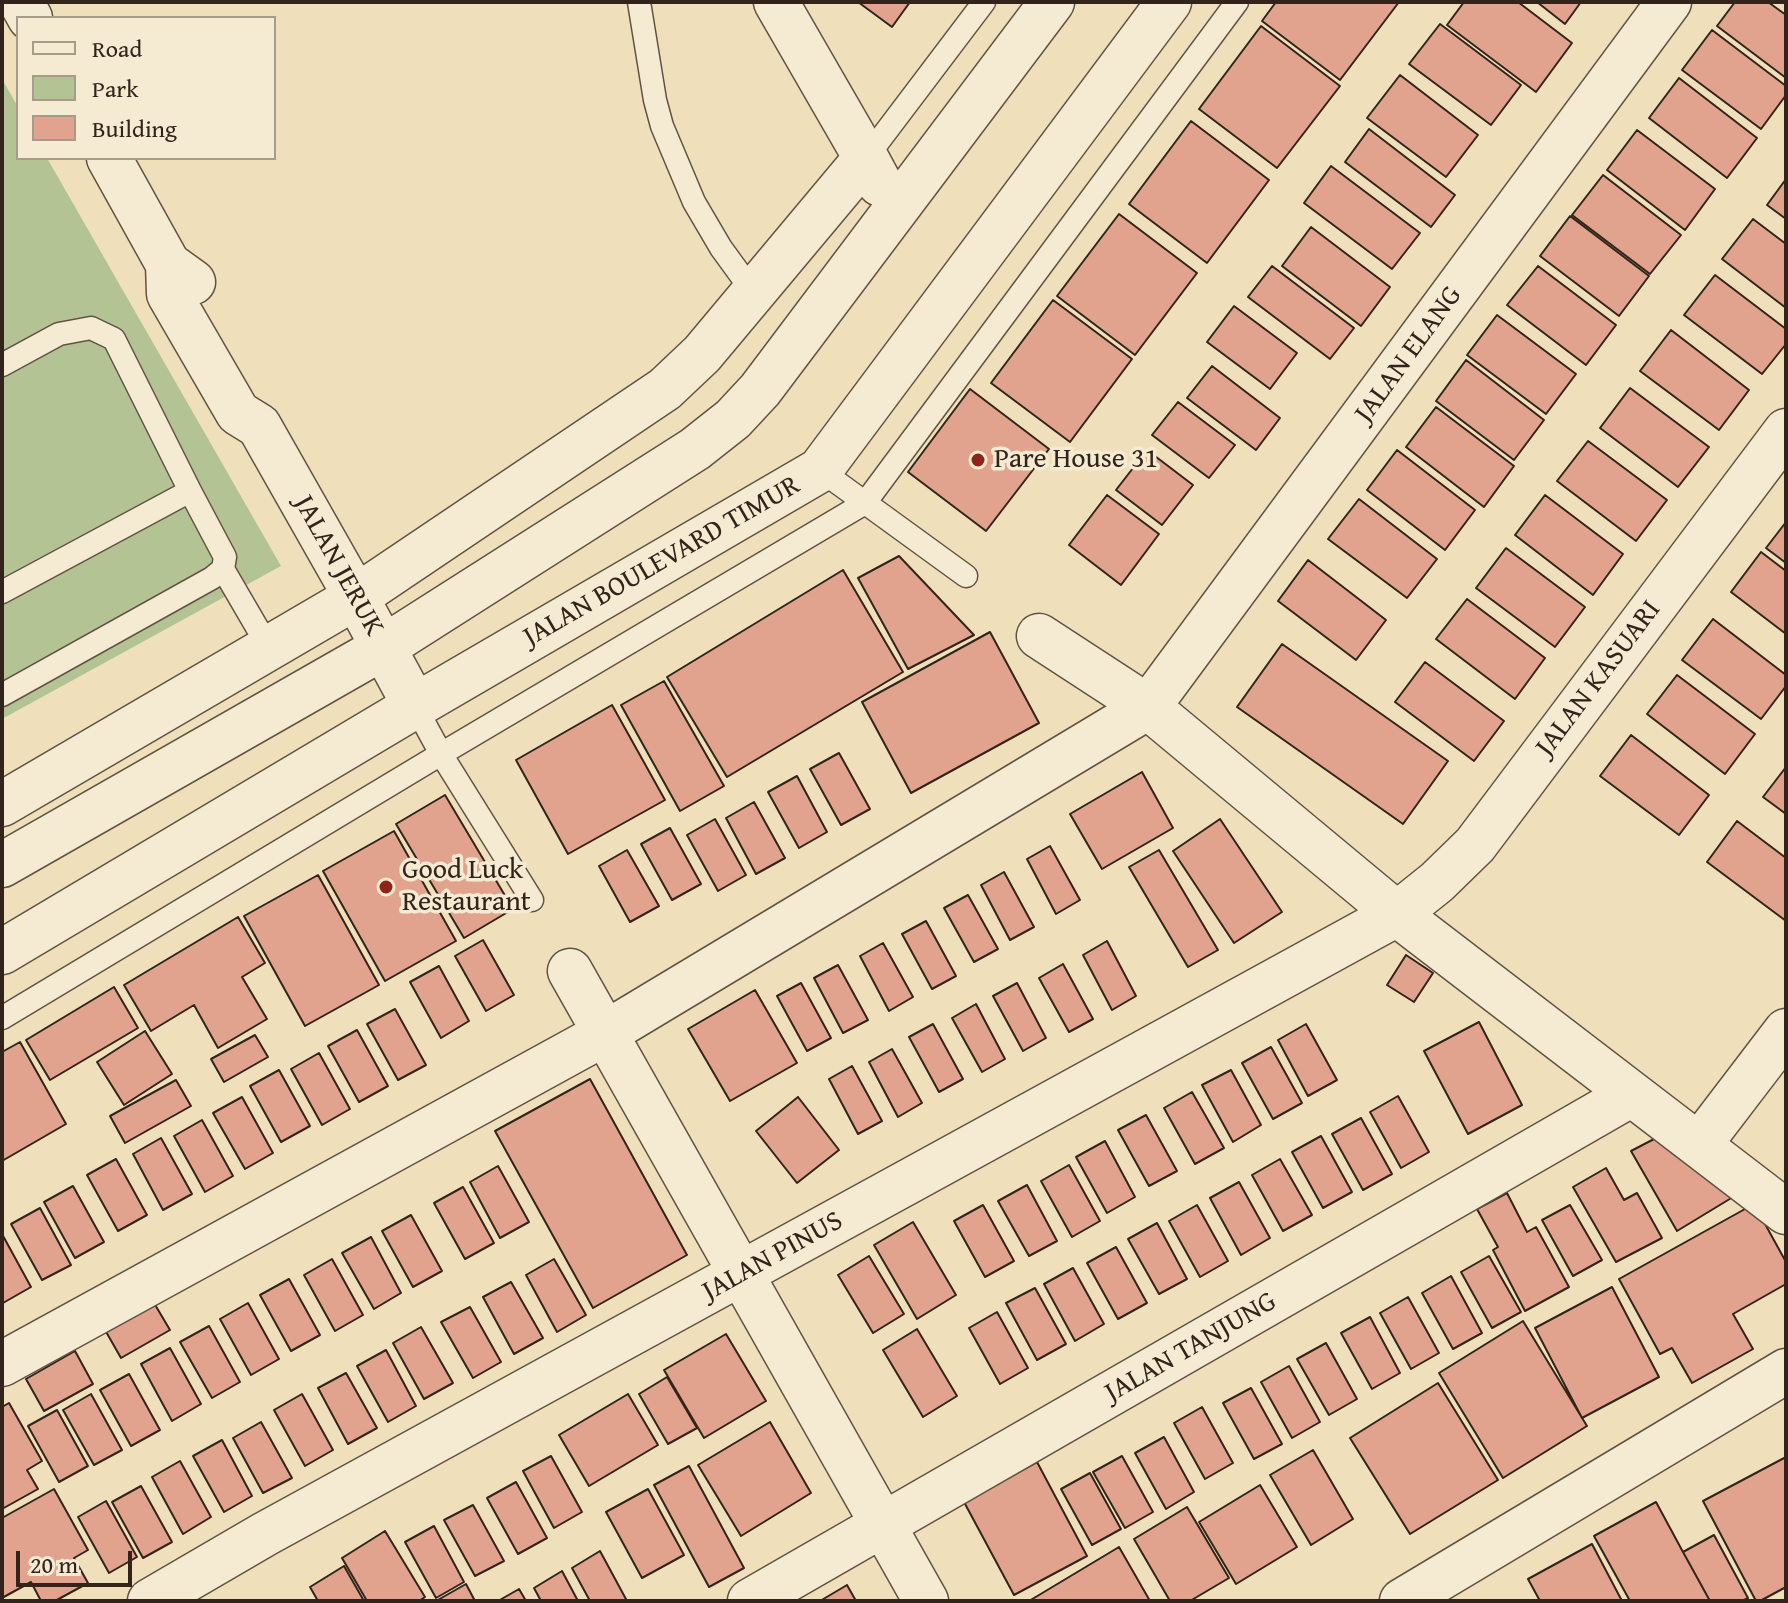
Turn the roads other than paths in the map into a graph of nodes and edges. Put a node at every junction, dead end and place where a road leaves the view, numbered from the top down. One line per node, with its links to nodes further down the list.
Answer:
1 (639, 2): 11 (lane)
2 (776, 2): 8 (street)
3 (984, 2): 8 (lane)
4 (1052, 2): 10 (street)
5 (1169, 2): 14 (street, JALAN BOULEVARD TIMUR)
6 (1237, 2): 16 (lane)
7 (1669, 2): 26 (street, JALAN ELANG)
8 (866, 158): 10 (street); 11 (street)
9 (110, 160): 20 (street, JALAN JERUK)
10 (894, 212): 22 (street)
11 (753, 292): 20 (street)
12 (2, 365): 15 (lane)
13 (1786, 431): 31 (street, JALAN KASUARI)
14 (820, 470): 16 (lane); 25 (street, JALAN BOULEVARD TIMUR)
15 (190, 491): 17 (lane); 19 (lane)
16 (865, 503): 18 (lane); 27 (lane)
17 (223, 569): 23 (lane); 24 (lane)
18 (966, 576)
19 (2, 592)
20 (356, 597): 22 (street, JALAN JERUK); 23 (street)
21 (1039, 636): 26 (street)
22 (384, 647): 25 (street, JALAN JERUK); 29 (street)
23 (269, 648): 28 (street)
24 (2, 695)
25 (415, 706): 27 (lane); 32 (street, JALAN BOULEVARD TIMUR)
26 (1148, 707): 31 (street); 36 (street)
27 (441, 754): 30 (lane); 34 (lane)
28 (2, 804)
29 (2, 865)
30 (532, 900)
31 (1397, 914): 37 (street); 40 (street, JALAN PINUS)
32 (2, 952)
33 (570, 971): 36 (street)
34 (2, 1018)
35 (1786, 1031): 38 (street)
36 (604, 1034): 40 (street); 41 (street)
37 (1632, 1094): 38 (street); 43 (street, JALAN TANJUNG)
38 (1699, 1145): 39 (street)
39 (1786, 1212)
40 (742, 1274): 43 (street); 44 (street, JALAN PINUS)
41 (2, 1364)
42 (1786, 1371): 47 (street)
43 (884, 1525): 45 (street, JALAN TANJUNG); 46 (street)
44 (150, 1601)
45 (750, 1601)
46 (926, 1601)
47 (1402, 1601)

